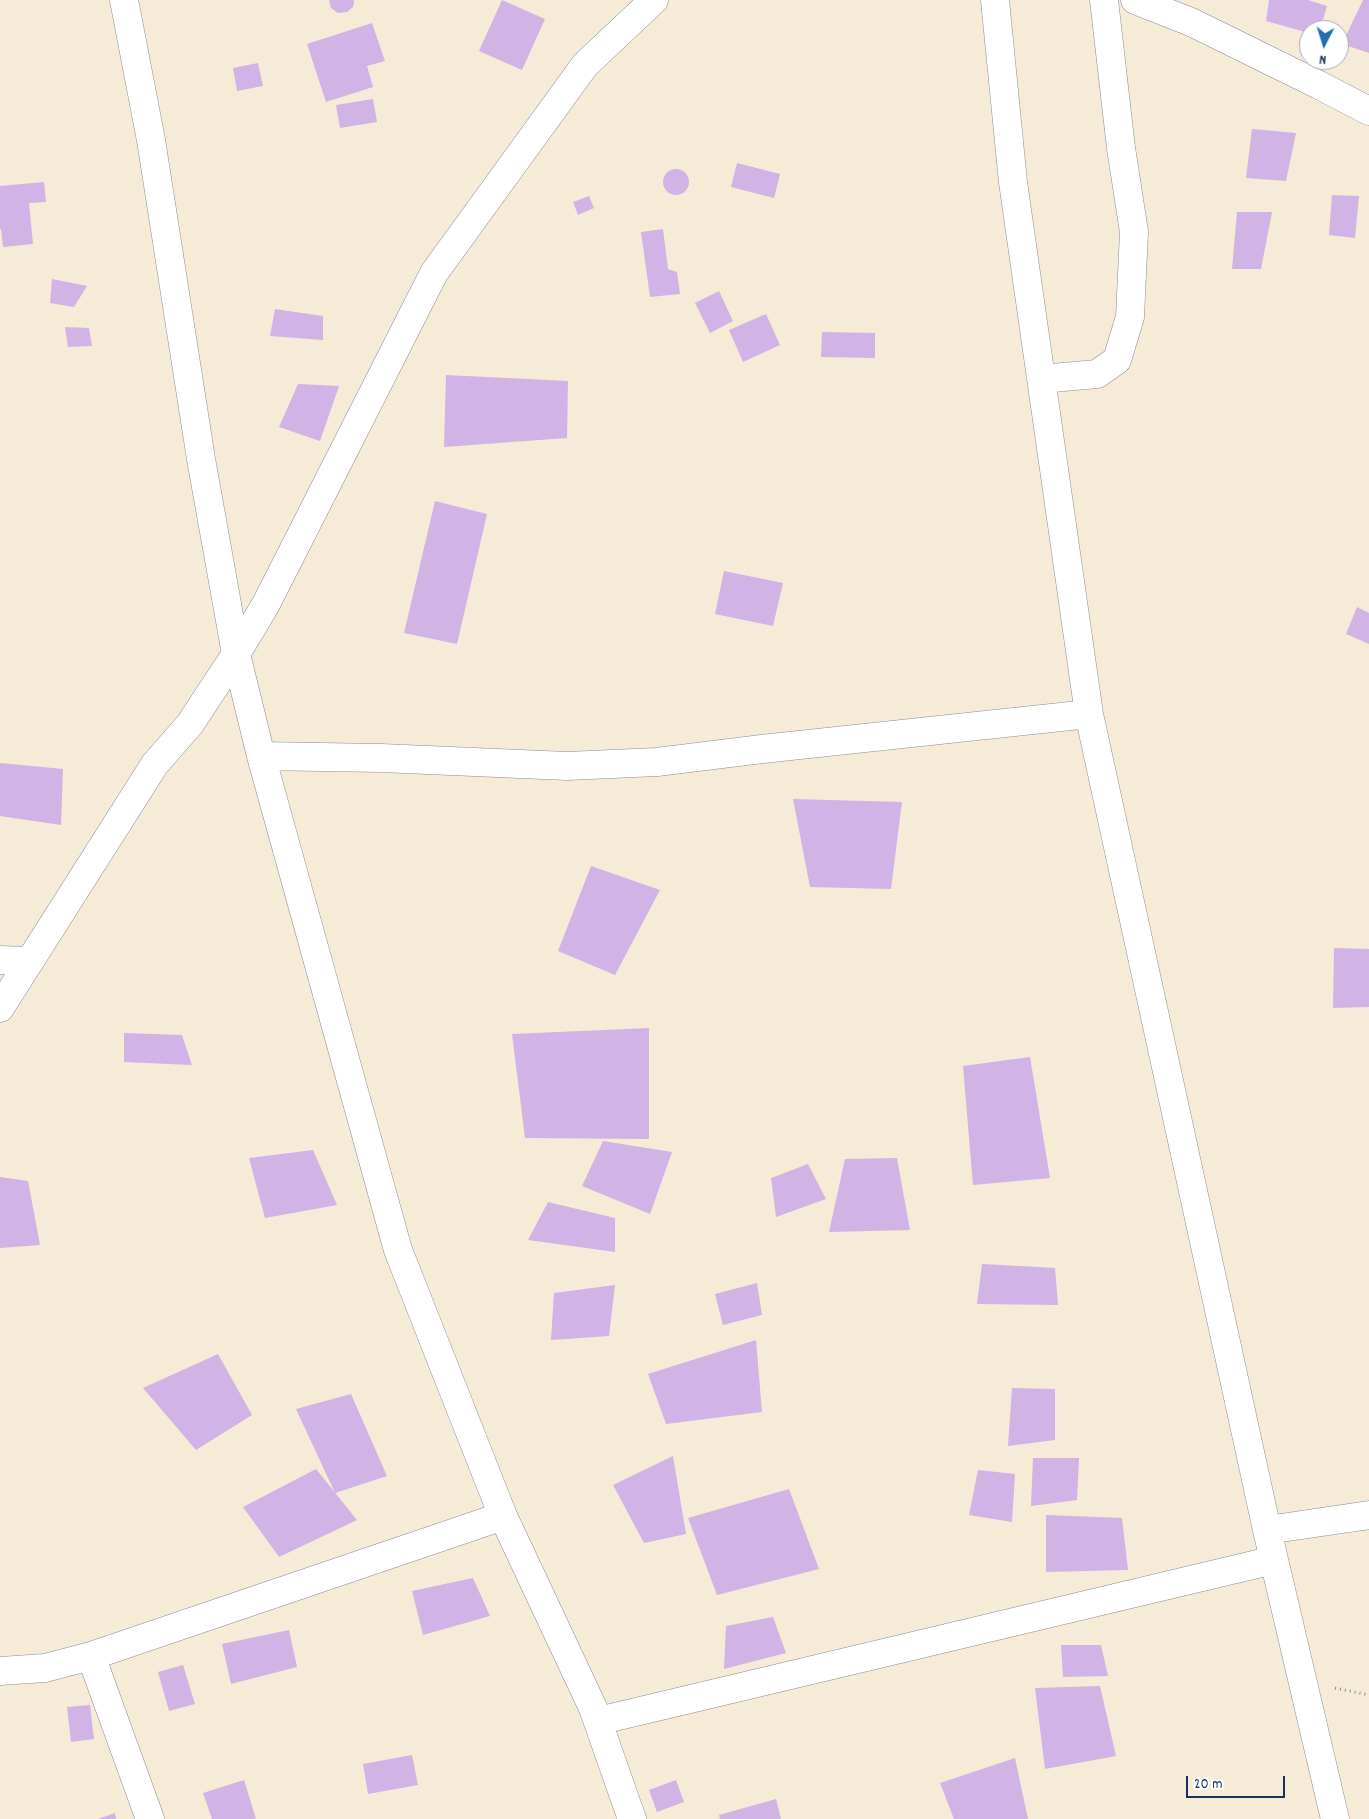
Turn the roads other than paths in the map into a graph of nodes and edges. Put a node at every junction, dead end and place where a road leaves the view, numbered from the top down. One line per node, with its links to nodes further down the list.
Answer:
1 (124, 0): 8 (street)
2 (654, 0): 8 (street)
3 (995, 0): 7 (street)
4 (1104, 0): 7 (street)
5 (1135, 0): 6 (street)
6 (1369, 111)
7 (1041, 379): 9 (street)
8 (236, 654): 10 (street); 12 (street)
9 (1089, 714): 10 (street); 16 (street)
10 (261, 756): 14 (street)
11 (0, 960): 12 (street)
12 (29, 961): 13 (street)
13 (0, 1008)
14 (503, 1516): 18 (street); 20 (street)
15 (1369, 1516): 16 (street)
16 (1267, 1530): 17 (street)
17 (1274, 1560): 20 (street); 23 (street)
18 (91, 1656): 19 (street); 21 (street)
19 (0, 1671)
20 (598, 1721): 22 (street)
21 (150, 1819)
22 (632, 1819)
23 (1335, 1819)

